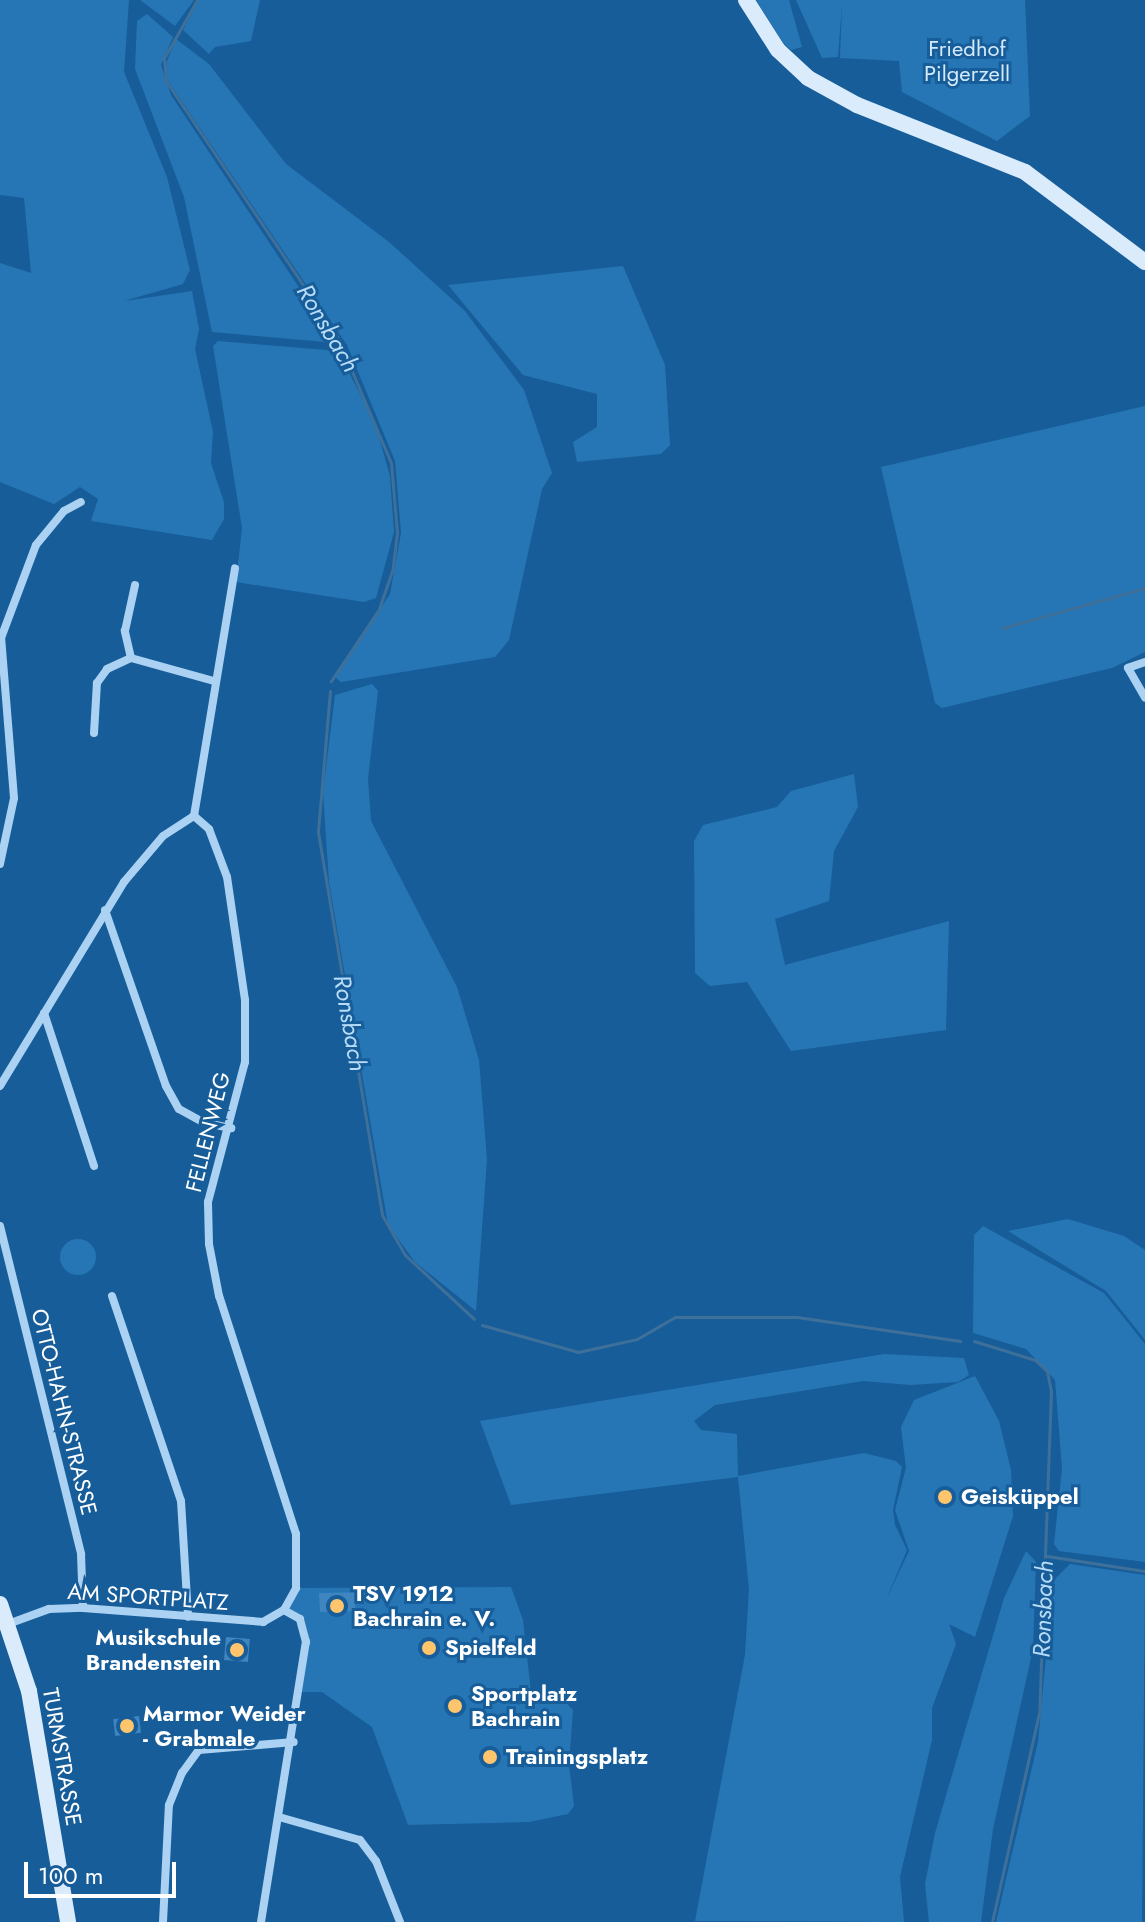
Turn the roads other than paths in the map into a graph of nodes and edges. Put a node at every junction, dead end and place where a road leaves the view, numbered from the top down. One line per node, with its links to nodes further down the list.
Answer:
1 (746, 0): 2 (street)
2 (1145, 262)
3 (81, 502): 13 (street)
4 (235, 568): 8 (street)
5 (135, 585): 6 (street)
6 (131, 658): 8 (street); 10 (street)
7 (1145, 662): 9 (street)
8 (214, 681): 11 (street)
9 (1145, 697)
10 (94, 733)
11 (194, 816): 15 (street); 18 (street, FELLENWEG)
12 (0, 830): 13 (street)
13 (10, 833): 14 (street)
14 (0, 864)
15 (105, 910): 16 (street); 18 (street)
16 (44, 1013): 17 (street); 19 (street)
17 (0, 1086)
18 (231, 1128): 24 (street, FELLENWEG)
19 (94, 1166)
20 (0, 1226): 23 (street, OTTO-HAHN-STRASSE)
21 (112, 1296): 25 (street)
22 (0, 1604): 26 (street, TURMSTRASSE)
23 (83, 1608): 25 (street, AM SPORTPLATZ); 26 (street, AM SPORTPLATZ)
24 (284, 1610): 25 (street, AM SPORTPLATZ); 27 (street)
25 (188, 1617)
26 (8, 1624): 29 (street, TURMSTRASSE)
27 (294, 1742): 28 (street); 30 (street)
28 (279, 1817): 31 (street); 32 (street)
29 (68, 1922)
30 (163, 1922)
31 (261, 1922)
32 (400, 1922)

